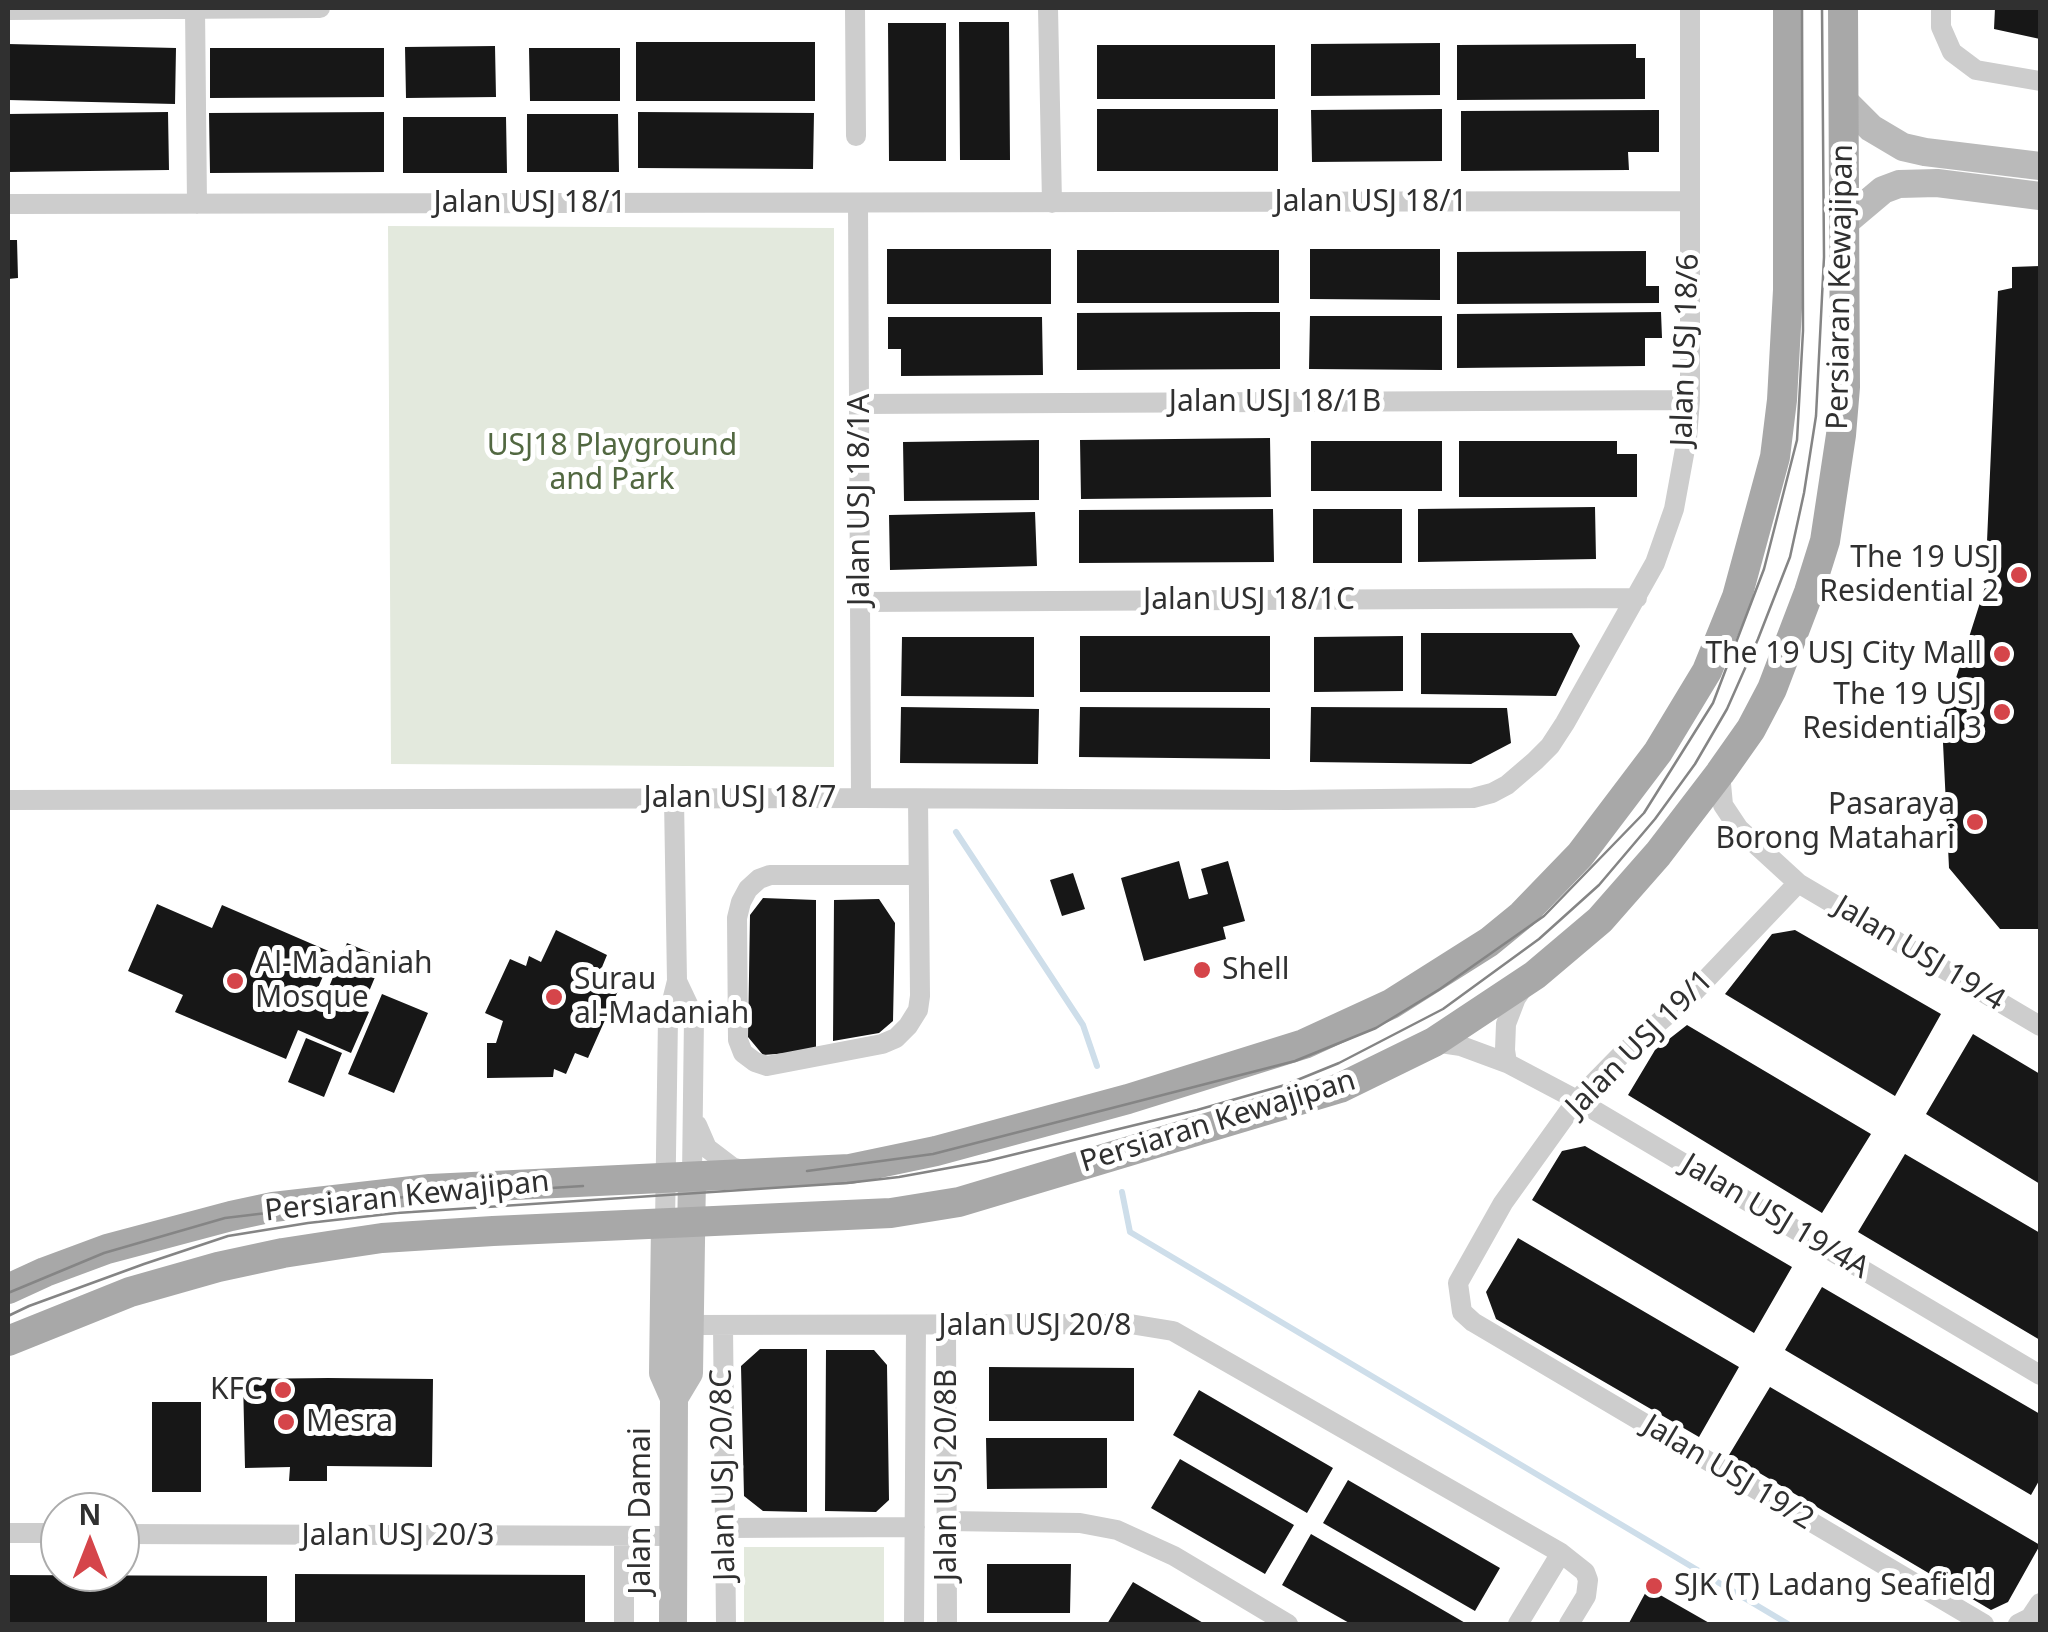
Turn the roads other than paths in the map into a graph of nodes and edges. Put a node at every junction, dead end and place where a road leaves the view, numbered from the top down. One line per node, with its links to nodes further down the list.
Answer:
1 (195, 8): 2 (street); 9 (street); 19 (street)
2 (320, 8)
3 (856, 8): 12 (street)
4 (1048, 8): 17 (street)
5 (1690, 8): 15 (street, Jalan USJ 18/6)
6 (1788, 8): 40 (main road, Persiaran Kewajipan)
7 (1843, 8): 11 (main road, Persiaran Kewajipan)
8 (1941, 8): 10 (street)
9 (8, 10)
10 (2040, 82)
11 (1843, 100): 13 (street); 20 (main road, Persiaran Kewajipan)
12 (856, 136)
13 (2040, 166)
14 (2040, 196): 20 (street)
15 (1689, 201): 17 (street, Jalan USJ 18/1); 21 (street, Jalan USJ 18/6)
16 (858, 202): 17 (street, Jalan USJ 18/1); 19 (street, Jalan USJ 18/1); 22 (street, Jalan USJ 18/1A)
17 (1052, 202)
18 (8, 204): 19 (street, Jalan USJ 18/1)
19 (197, 204)
20 (1845, 222): 25 (main road, Persiaran Kewajipan)
21 (1690, 400): 22 (street, Jalan USJ 18/1B); 23 (street, Jalan USJ 18/6)
22 (860, 404): 24 (street, Jalan USJ 18/1A)
23 (1637, 598): 24 (street, Jalan USJ 18/1C); 27 (street, Jalan USJ 18/6)
24 (860, 602): 26 (street, Jalan USJ 18/1A)
25 (1720, 773): 32 (street, Jalan USJ 19/4); 33 (main road, Persiaran Kewajipan)
26 (861, 798): 28 (street, Jalan USJ 18/7); 30 (street, Jalan USJ 18/7)
27 (1472, 798): 30 (street, Jalan USJ 18/7)
28 (674, 799): 29 (street, Jalan USJ 18/7); 34 (street)
29 (8, 800)
30 (918, 800): 31 (street)
31 (918, 875): 31 (street)
32 (1798, 883): 35 (street, Jalan USJ 19/4); 38 (street, Jalan USJ 19/1)
33 (1535, 976): 36 (main road, Persiaran Kewajipan); 37 (street)
34 (678, 981): 39 (street); 41 (street)
35 (2040, 1026)
36 (1434, 1042): 37 (street, Jalan USJ 19/4A); 42 (main road, Persiaran Kewajipan)
37 (1508, 1063): 38 (street, Jalan USJ 19/4A)
38 (1577, 1100): 44 (street, Jalan USJ 19/1); 50 (street, Jalan USJ 19/4A)
39 (693, 1114): 40 (street); 41 (street)
40 (750, 1173): 41 (main road, Persiaran Kewajipan)
41 (679, 1177): 42 (street, Jalan Damai); 43 (main road, Persiaran Kewajipan)
42 (678, 1224): 47 (street, Jalan Damai); 49 (main road, Persiaran Kewajipan); 51 (street, Jalan Damai)
43 (8, 1289)
44 (1473, 1322): 69 (street, Jalan USJ 19/2)
45 (723, 1325): 47 (street, Jalan USJ 20/8); 48 (street, Jalan USJ 20/8); 54 (street, Jalan USJ 20/8C)
46 (946, 1325): 48 (street, Jalan USJ 20/8); 52 (street, Jalan USJ 20/8B); 60 (street, Jalan USJ 20/8)
47 (690, 1326): 51 (street, Jalan Damai)
48 (916, 1326): 53 (street)
49 (8, 1341)
50 (2040, 1375)
51 (674, 1398): 59 (street, Jalan Damai)
52 (946, 1521): 65 (street, Jalan USJ 20/8B); 66 (street)
53 (915, 1527): 54 (street); 64 (street)
54 (724, 1528): 63 (street, Jalan USJ 20/8C)
55 (8, 1533): 56 (street)
56 (40, 1534)
57 (140, 1534): 58 (street, Jalan USJ 20/3)
58 (624, 1536): 59 (street, Jalan USJ 20/3); 61 (street)
59 (675, 1536): 62 (street, Jalan Damai)
60 (1560, 1552): 67 (street); 68 (street)
61 (624, 1624)
62 (674, 1624)
63 (726, 1624)
64 (914, 1624)
65 (947, 1624)
66 (1288, 1624)
67 (1518, 1624)
68 (1569, 1624)
69 (1984, 1624)

